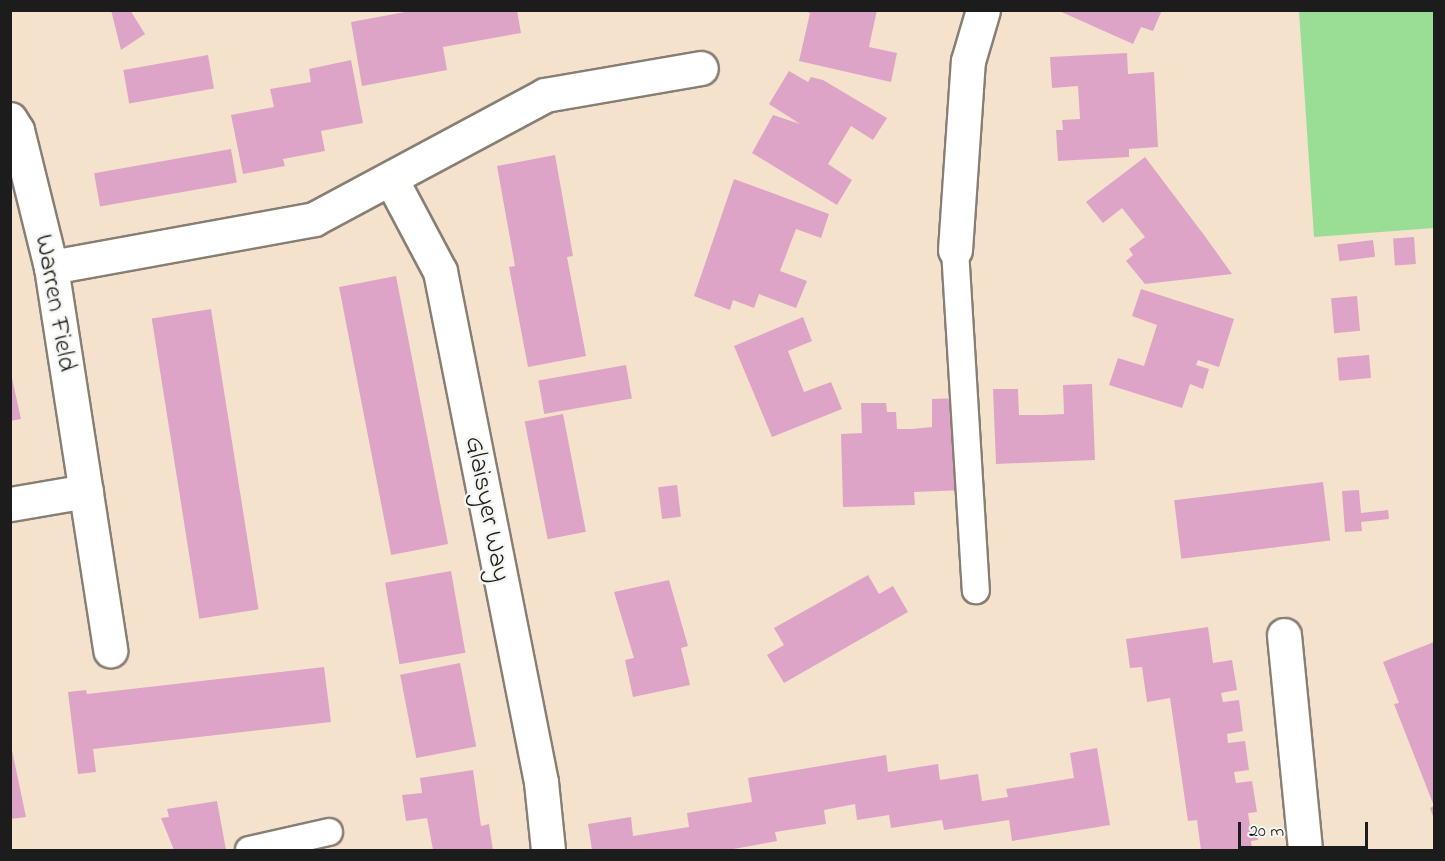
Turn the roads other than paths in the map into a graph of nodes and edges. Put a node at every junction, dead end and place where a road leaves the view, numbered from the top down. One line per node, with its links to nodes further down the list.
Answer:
1 (983, 10): 5 (street)
2 (701, 69): 4 (street)
3 (10, 119): 6 (street, Warren Field)
4 (391, 179): 6 (street); 14 (street, Glaisyer Way)
5 (955, 250): 9 (lane)
6 (51, 267): 7 (street, Warren Field)
7 (86, 492): 8 (street); 11 (street, Warren Field)
8 (10, 504)
9 (976, 590)
10 (1284, 635): 15 (street)
11 (110, 650)
12 (329, 832): 13 (lane)
13 (249, 850)
14 (548, 850)
15 (1305, 850)

